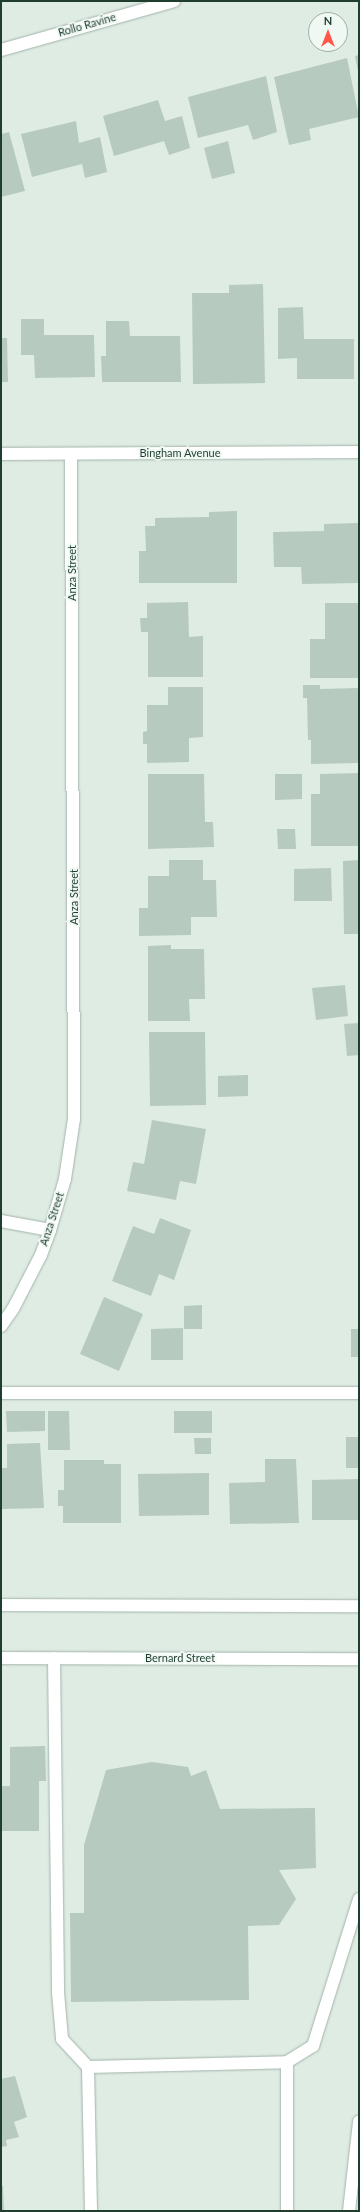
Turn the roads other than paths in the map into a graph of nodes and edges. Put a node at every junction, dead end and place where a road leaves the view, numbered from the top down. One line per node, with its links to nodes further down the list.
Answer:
1 (174, 1): 2 (street, Rollo Ravine)
2 (1, 50)
3 (359, 452): 5 (street, Bingham Avenue)
4 (1, 454): 5 (street, Bingham Avenue)
5 (71, 454): 7 (street, Anza Street)
6 (1, 1221): 7 (street)
7 (50, 1230): 8 (street, Anza Street)
8 (1, 1326)
9 (1, 1393): 10 (street)
10 (359, 1393)
11 (1, 1605): 12 (street)
12 (359, 1606)
13 (1, 1658): 14 (street, Bernard Street)
14 (54, 1658): 15 (street, Bernard Street); 18 (street)
15 (359, 1659)
16 (359, 1899): 17 (street)
17 (287, 2062): 18 (street); 21 (street)
18 (88, 2067): 20 (street)
19 (359, 2122): 22 (street)
20 (91, 2211)
21 (287, 2211)
22 (350, 2211)

